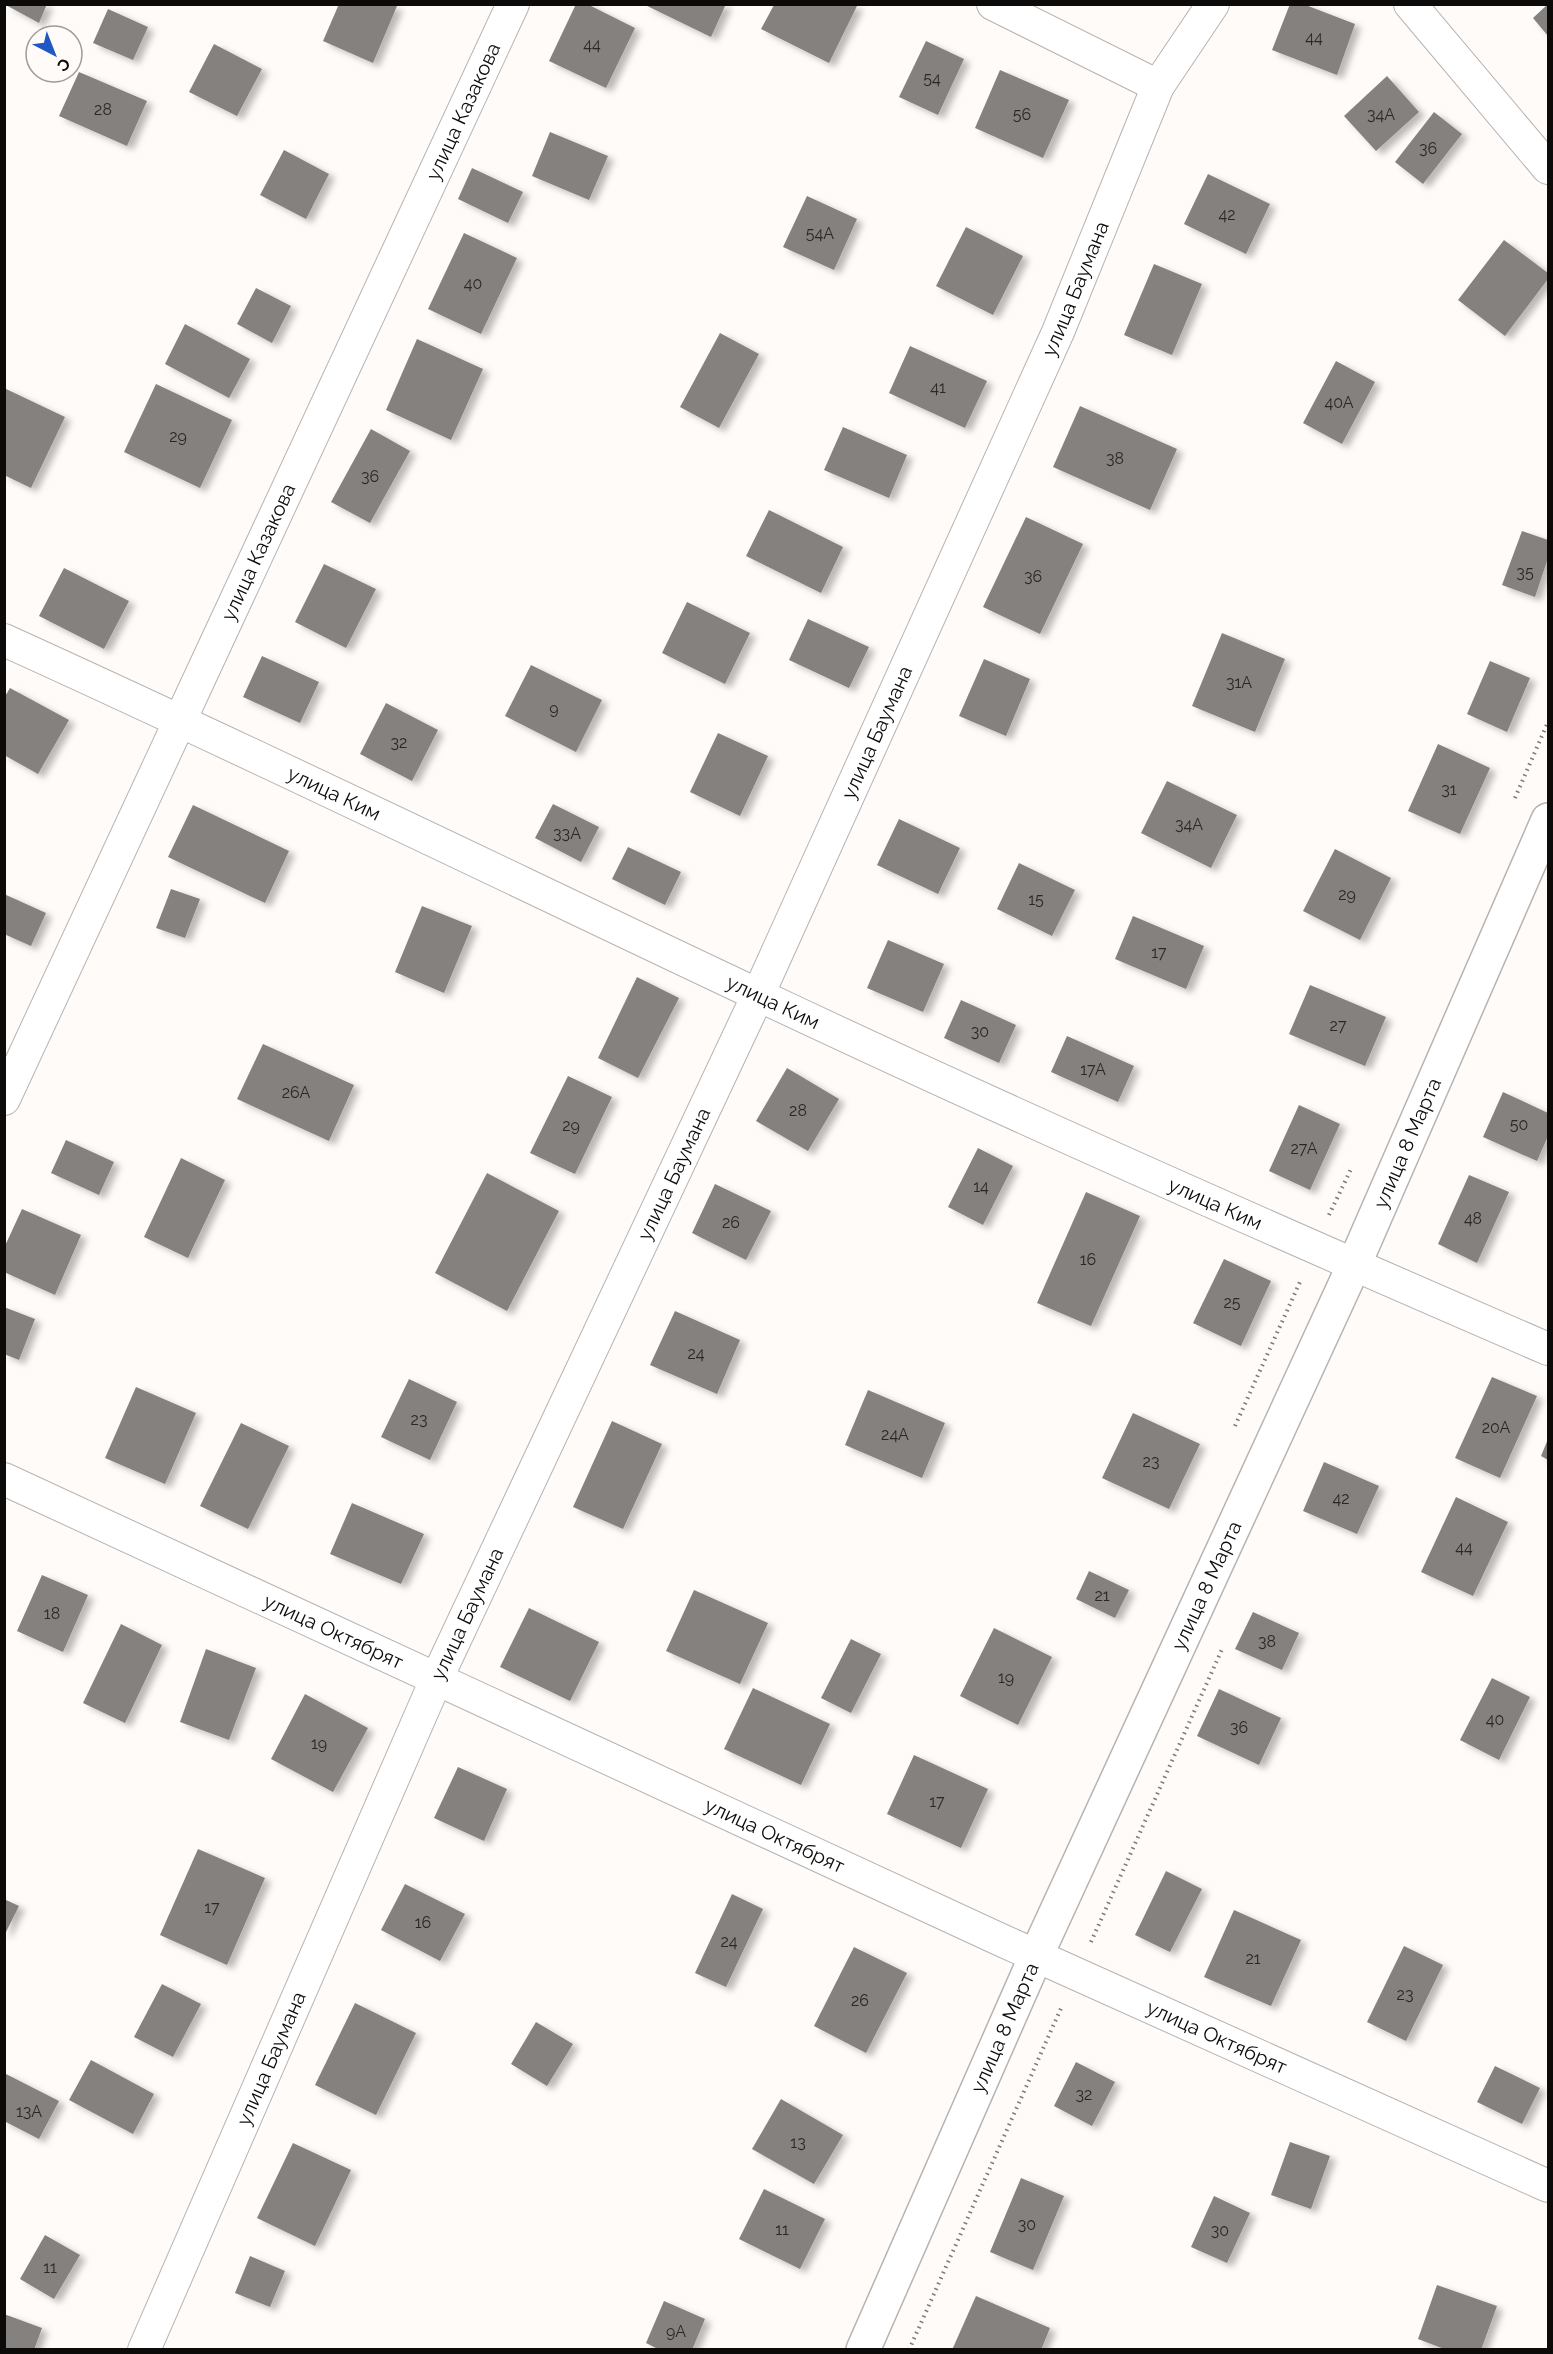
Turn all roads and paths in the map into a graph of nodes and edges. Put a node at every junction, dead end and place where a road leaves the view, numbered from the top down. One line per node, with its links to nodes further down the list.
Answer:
1 (513, 4): 8 (street, улица Казакова)
2 (993, 4): 5 (street)
3 (1213, 4): 5 (street, улица Баумана)
4 (1410, 4): 6 (street)
5 (1158, 86): 10 (street, улица Баумана)
6 (1548, 168)
7 (4, 640): 8 (street, улица Ким)
8 (181, 720): 10 (street, улица Ким); 11 (street, улица Казакова)
9 (1548, 820): 12 (main road, улица 8 Марта)
10 (758, 995): 12 (street, улица Ким); 15 (street, улица Баумана)
11 (4, 1099)
12 (1354, 1265): 13 (street, улица Ким); 16 (main road, улица 8 Марта)
13 (1548, 1349)
14 (4, 1479): 15 (street, улица Октябрят)
15 (436, 1680): 16 (street, улица Октябрят); 18 (street, улица Баумана)
16 (1036, 1956): 17 (street, улица Октябрят); 19 (main road, улица 8 Марта)
17 (1548, 2186)
18 (144, 2349)
19 (863, 2349)

